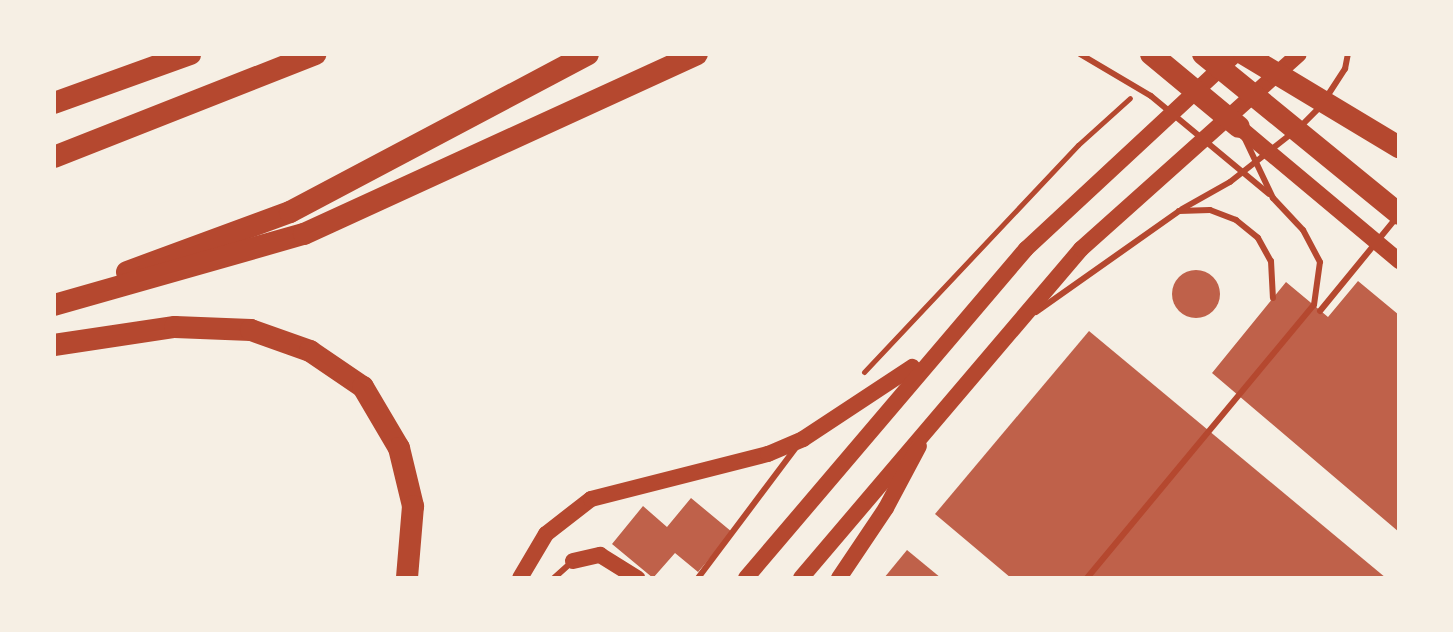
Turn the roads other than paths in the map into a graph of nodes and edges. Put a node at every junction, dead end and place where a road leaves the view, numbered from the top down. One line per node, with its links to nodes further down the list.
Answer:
1 (190, 54): 12 (highway)
2 (315, 54): 15 (highway)
3 (588, 54): 20 (highway)
4 (697, 54): 22 (highway)
5 (1080, 54): 16 (lane)
6 (1151, 54): 13 (highway)
7 (1203, 54): 18 (highway)
8 (1236, 54): 26 (main road)
9 (1244, 54): 14 (highway)
10 (1299, 54): 24 (main road)
11 (1348, 54): 17 (lane)
12 (54, 103)
13 (1239, 127): 16 (lane); 19 (main road)
14 (1399, 147)
15 (54, 157)
16 (1273, 198): 23 (lane)
17 (1179, 211): 21 (lane); 24 (lane)
18 (1399, 214): 23 (lane)
19 (1399, 261)
20 (54, 297)
21 (1273, 298)
22 (54, 305)
23 (1317, 308): 38 (lane)
24 (995, 343): 27 (main road)
25 (54, 345): 30 (highway)
26 (939, 346): 28 (main road); 35 (main road)
27 (934, 417): 36 (main road); 37 (main road)
28 (803, 439): 31 (main road); 34 (lane)
29 (573, 561): 32 (lane); 33 (main road)
30 (407, 578)
31 (520, 578)
32 (554, 578)
33 (637, 578)
34 (698, 578)
35 (746, 578)
36 (801, 578)
37 (839, 578)
38 (1087, 578)

